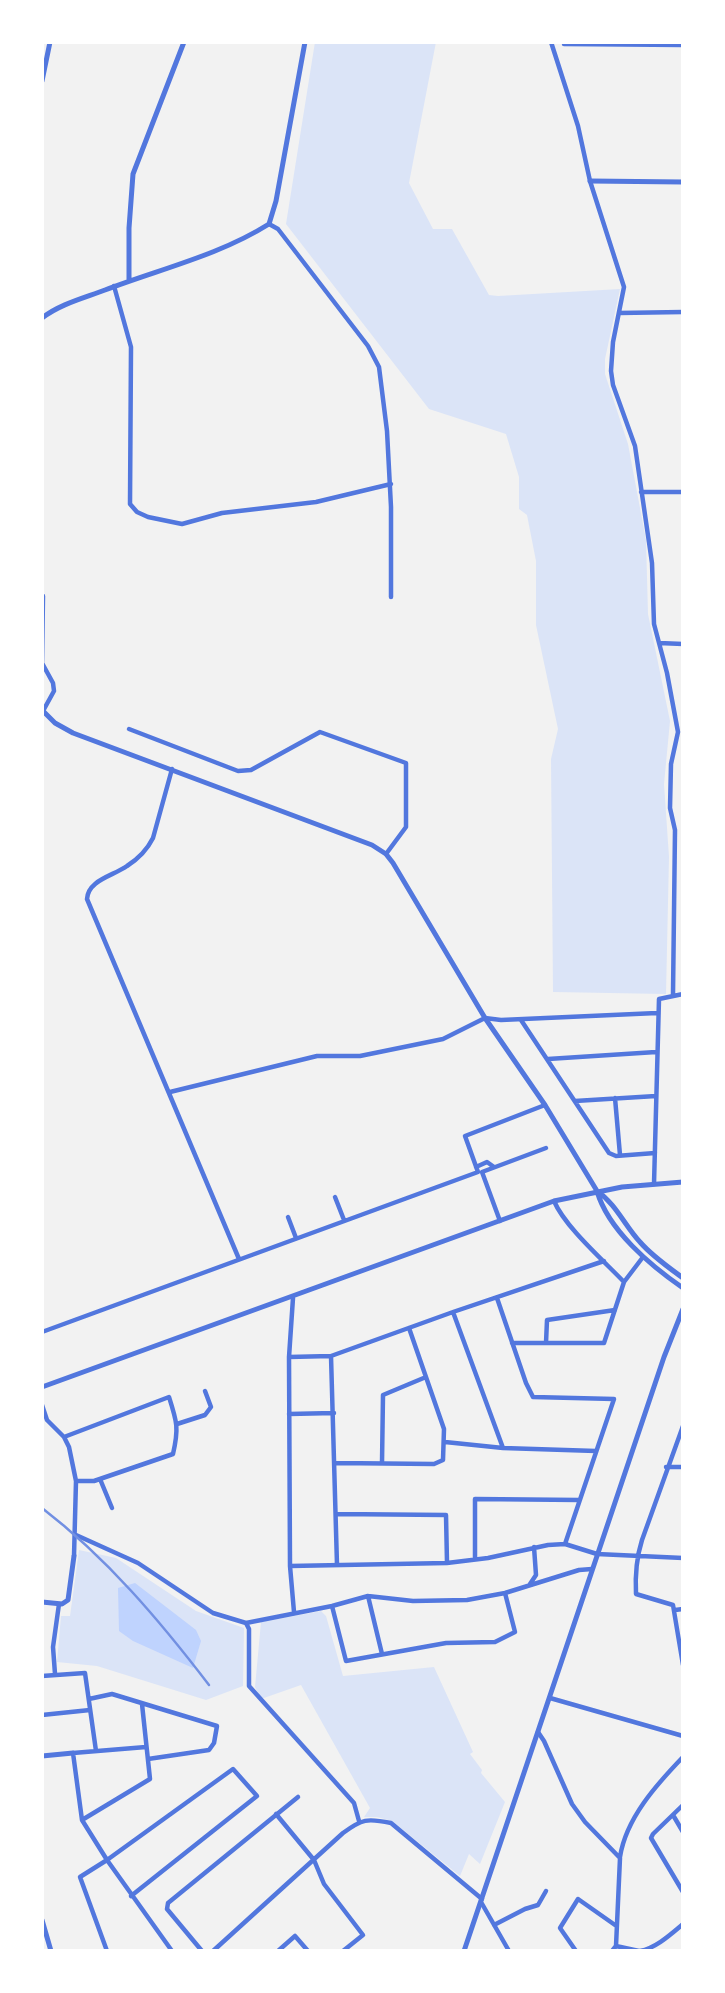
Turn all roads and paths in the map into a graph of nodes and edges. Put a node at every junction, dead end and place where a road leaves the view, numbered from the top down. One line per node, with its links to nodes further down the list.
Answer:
1 (50, 42): 7 (street)
2 (184, 42): 11 (street)
3 (305, 42): 10 (street)
4 (551, 42): 8 (street)
5 (565, 44): 6 (street)
6 (683, 44)
7 (42, 81)
8 (590, 181): 9 (street); 14 (street)
9 (683, 182)
10 (269, 224): 11 (street); 16 (street)
11 (129, 281): 12 (street)
12 (114, 286): 15 (street); 16 (street)
13 (683, 312): 14 (street)
14 (619, 313): 17 (street)
15 (42, 318)
16 (391, 484): 20 (street)
17 (642, 492): 18 (street); 21 (street)
18 (683, 492)
19 (43, 596): 23 (street)
20 (391, 597)
21 (659, 643): 22 (street); 27 (street)
22 (683, 644)
23 (42, 710): 25 (street)
24 (129, 729): 26 (street)
25 (172, 768): 26 (street); 34 (street)
26 (386, 854): 30 (street)
27 (673, 994): 28 (street); 29 (street)
28 (683, 994)
29 (657, 1013): 31 (street); 32 (street)
30 (485, 1018): 31 (street); 34 (street); 38 (street)
31 (521, 1019): 33 (street)
32 (656, 1052): 33 (street); 35 (street)
33 (547, 1059): 37 (street)
34 (170, 1092): 54 (street)
35 (656, 1096): 36 (street); 40 (street)
36 (615, 1098): 37 (street); 41 (street)
37 (575, 1101): 41 (street)
38 (545, 1105): 42 (street); 46 (street)
39 (546, 1147): 43 (street)
40 (654, 1153): 41 (street); 45 (street)
41 (620, 1155)
42 (476, 1167): 43 (street); 50 (street)
43 (494, 1167): 51 (street)
44 (683, 1182): 45 (street)
45 (654, 1184): 46 (street)
46 (597, 1191): 48 (street); 53 (street); 56 (street)
47 (335, 1196): 50 (street)
48 (554, 1201): 51 (street); 55 (street)
49 (288, 1217): 52 (street)
50 (344, 1220): 52 (street)
51 (500, 1221): 60 (street)
52 (296, 1238): 54 (street)
53 (643, 1257): 57 (street); 58 (street)
54 (239, 1259): 65 (street)
55 (604, 1261): 57 (street); 59 (street)
56 (683, 1278)
57 (624, 1282): 62 (street)
58 (683, 1288)
59 (497, 1297): 63 (street); 66 (street)
60 (293, 1298): 69 (street); 71 (street)
61 (683, 1309): 95 (street)
62 (615, 1310): 67 (street); 67 (street)
63 (453, 1312): 64 (street); 81 (street)
64 (409, 1328): 68 (street); 70 (street)
65 (42, 1332)
66 (512, 1343): 67 (street); 82 (street)
67 (546, 1343)
68 (331, 1356): 69 (street); 74 (street)
69 (289, 1357): 75 (street)
70 (426, 1377): 80 (street); 84 (street)
71 (42, 1387)
72 (205, 1391): 77 (street)
73 (42, 1405): 76 (street)
74 (334, 1413): 75 (street); 83 (street)
75 (289, 1414): 102 (street)
76 (45, 1421): 79 (street)
77 (177, 1424): 79 (street); 87 (street)
78 (683, 1426): 85 (street)
79 (64, 1437): 88 (street)
80 (445, 1443): 81 (street); 84 (street)
81 (503, 1448): 82 (street)
82 (596, 1451): 89 (street)
83 (335, 1463): 84 (street); 91 (street)
84 (382, 1463)
85 (666, 1467): 86 (street); 97 (street)
86 (683, 1467)
87 (100, 1479): 88 (street); 90 (street)
88 (76, 1481): 92 (street)
89 (579, 1500): 93 (street); 99 (street)
90 (112, 1508)
91 (336, 1514): 100 (street); 101 (street)
92 (76, 1535): 96 (street); 113 (street)
93 (565, 1544): 94 (street); 95 (street)
94 (534, 1547): 99 (street); 104 (street)
95 (597, 1554): 97 (street); 103 (street)
96 (74, 1556): 108 (street)
97 (637, 1556): 98 (street); 111 (street)
98 (683, 1558)
99 (475, 1559): 100 (street)
100 (447, 1563): 101 (street)
101 (337, 1565): 102 (street)
102 (290, 1566): 112 (street)
103 (592, 1569): 104 (street); 118 (street)
104 (530, 1584): 105 (street)
105 (505, 1593): 106 (street); 114 (street)
106 (368, 1596): 109 (street); 114 (street)
107 (42, 1602): 108 (street)
108 (58, 1604): 116 (street)
109 (332, 1606): 112 (street); 114 (street)
110 (683, 1609): 111 (street)
111 (675, 1610): 115 (street)
112 (294, 1612): 113 (street)
113 (246, 1623): 136 (street)
114 (382, 1654)
115 (683, 1665)
116 (55, 1674): 117 (street); 119 (street)
117 (42, 1676)
118 (550, 1698): 123 (street); 124 (street)
119 (89, 1699): 120 (street); 121 (street)
120 (142, 1704): 125 (street); 130 (street)
121 (90, 1710): 122 (street); 126 (street)
122 (42, 1715)
123 (538, 1732): 138 (street); 144 (street)
124 (683, 1736)
125 (146, 1747): 126 (street); 130 (street)
126 (96, 1751): 127 (street)
127 (73, 1753): 128 (street); 135 (street)
128 (42, 1756)
129 (683, 1757): 138 (street)
130 (148, 1759): 135 (street)
131 (298, 1797): 133 (street)
132 (683, 1805): 134 (street)
133 (276, 1814): 140 (street); 154 (street)
134 (673, 1815): 137 (street); 142 (street)
135 (82, 1819): 139 (street)
136 (359, 1821): 140 (street); 144 (street)
137 (683, 1832)
138 (620, 1858): 148 (street)
139 (107, 1860): 143 (street); 143 (street); 152 (street)
140 (314, 1860): 155 (street); 158 (street)
141 (546, 1891): 147 (street)
142 (683, 1892)
143 (131, 1896): 153 (street)
144 (482, 1900): 147 (street); 159 (street)
145 (42, 1920): 149 (street)
146 (683, 1924): 162 (street)
147 (494, 1925): 160 (street)
148 (615, 1926): 150 (street); 161 (street)
149 (45, 1942): 151 (street)
150 (614, 1949): 162 (street)
151 (51, 1951)
152 (107, 1951)
153 (172, 1951)
154 (202, 1951)
155 (213, 1951)
156 (278, 1951): 157 (street)
157 (308, 1951)
158 (343, 1951)
159 (464, 1951)
160 (509, 1951)
161 (576, 1951)
162 (639, 1951)

